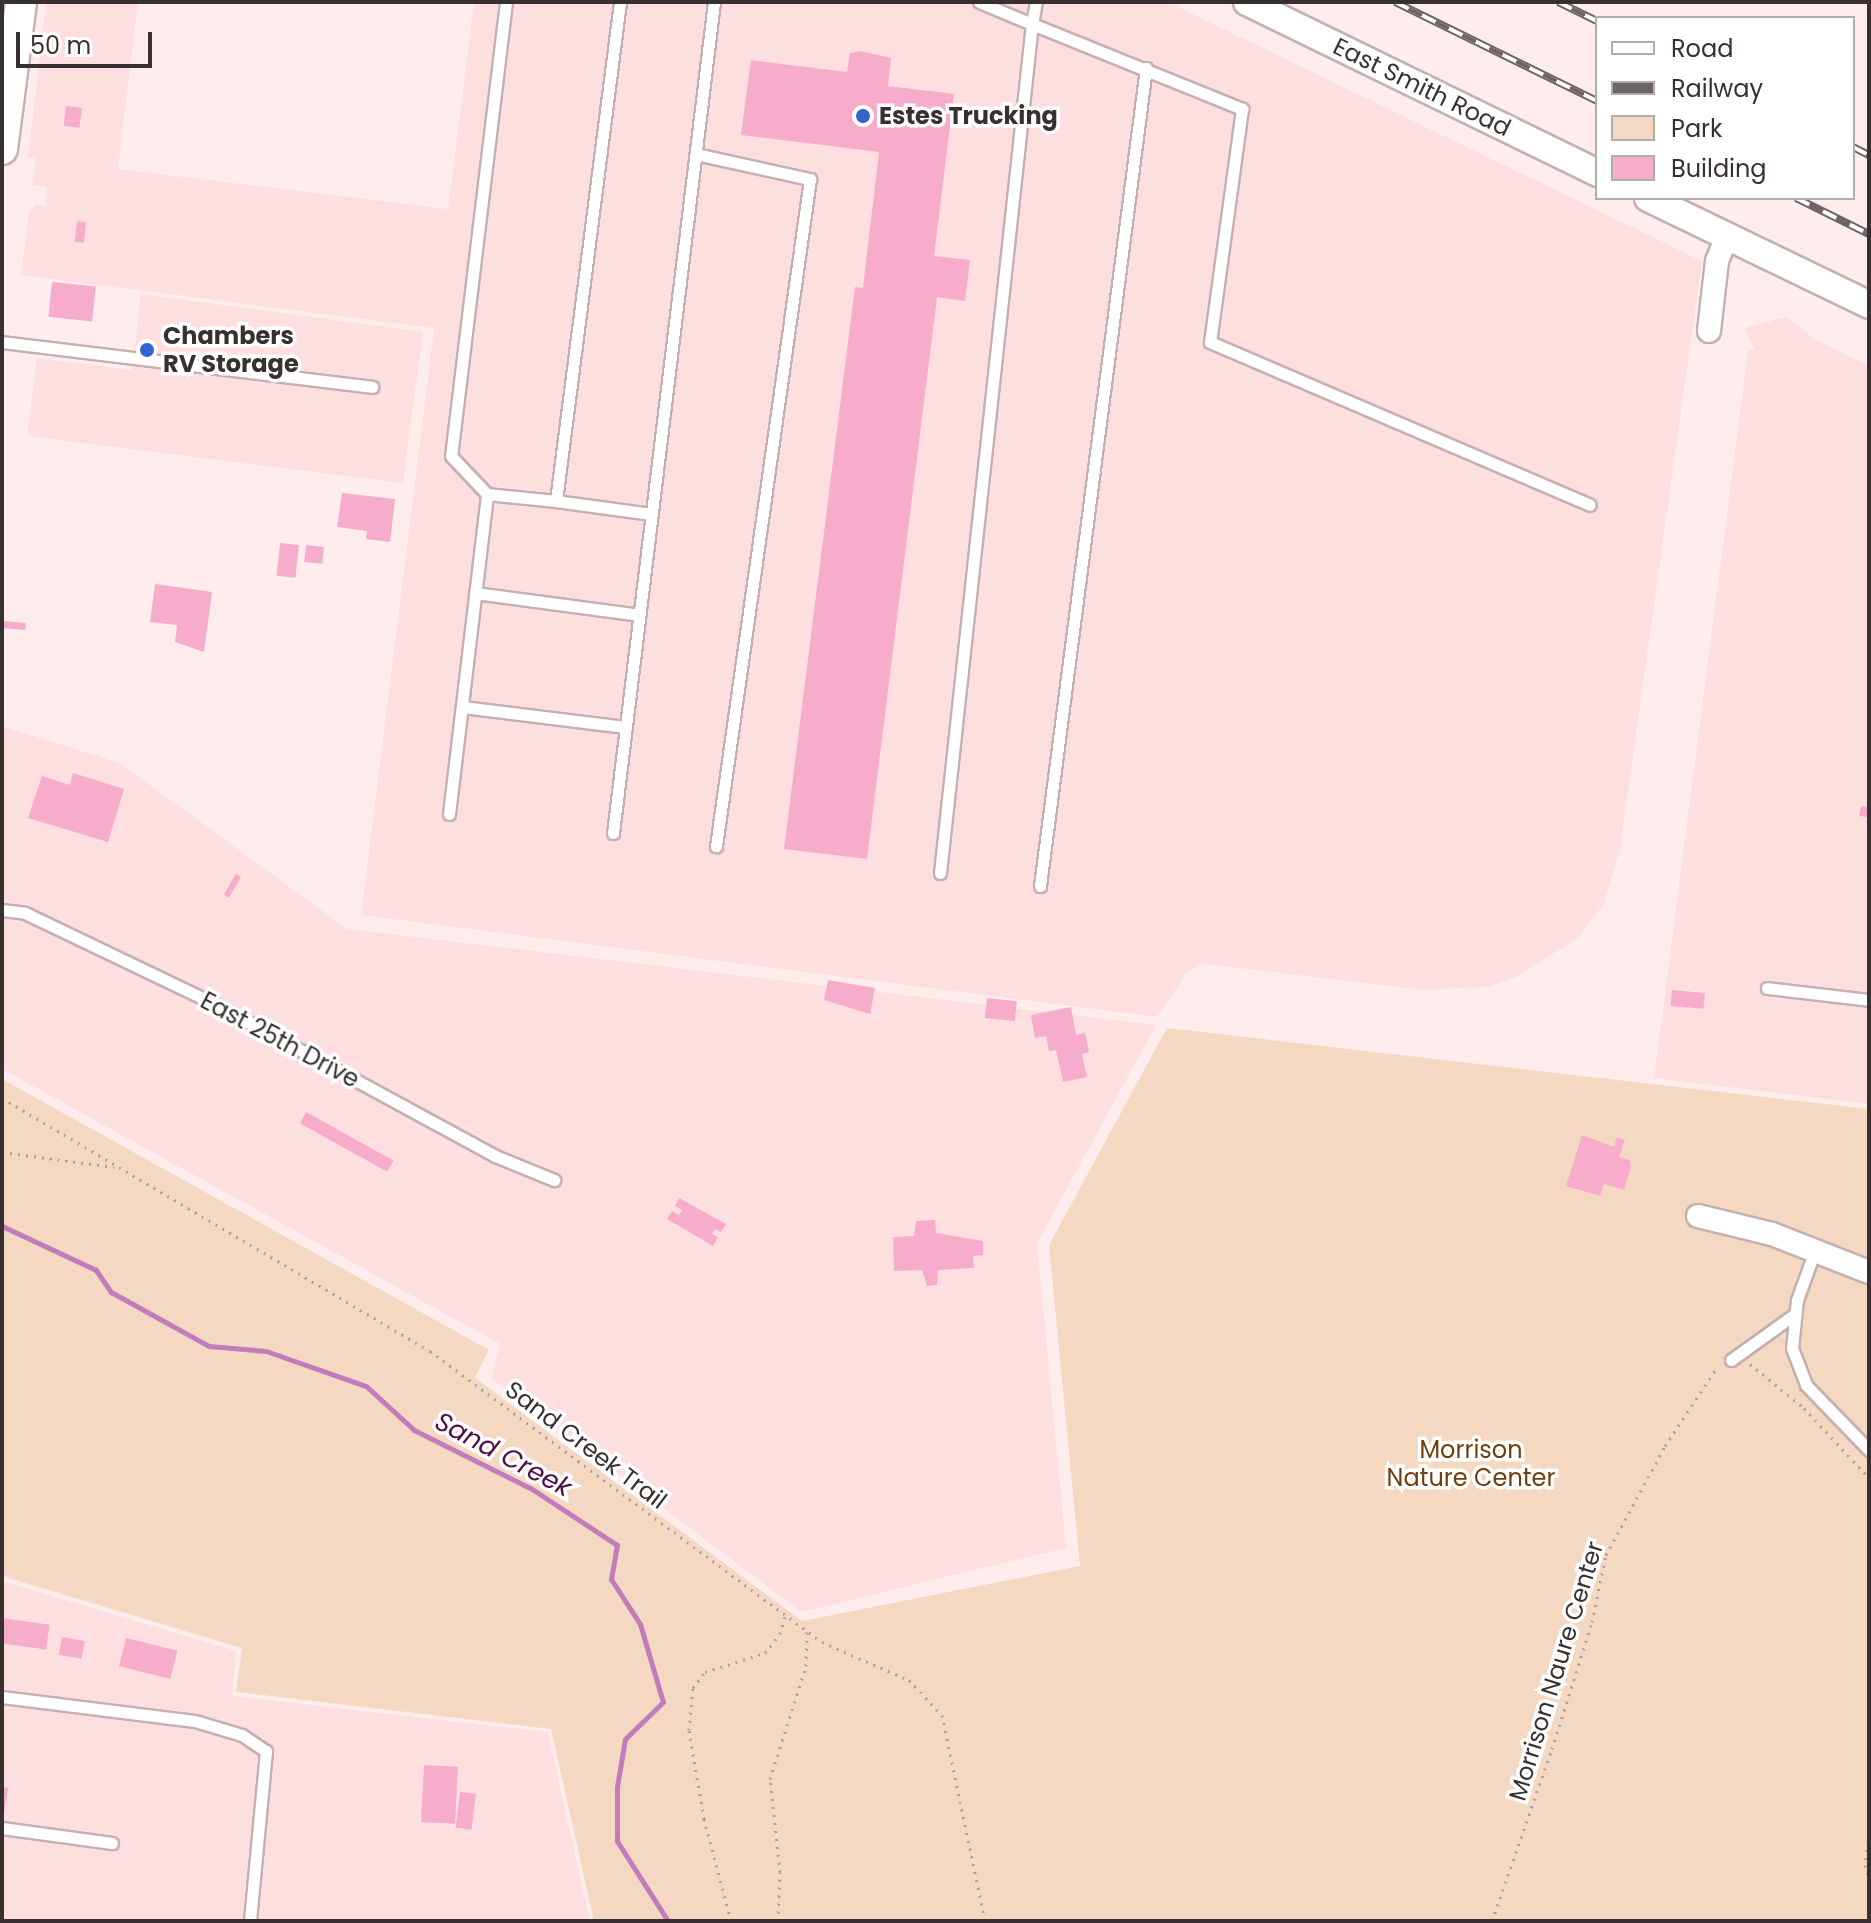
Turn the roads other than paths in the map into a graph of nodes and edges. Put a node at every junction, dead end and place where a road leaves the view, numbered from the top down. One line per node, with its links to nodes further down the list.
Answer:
1 (21, 2): 10 (main road)
2 (506, 2): 19 (lane)
3 (620, 2): 20 (lane)
4 (714, 2): 11 (lane)
5 (979, 2): 8 (lane)
6 (1036, 2): 8 (lane)
7 (1247, 2): 12 (street, East Smith Road)
8 (1032, 24): 9 (lane); 30 (lane)
9 (1146, 68): 21 (lane); 31 (lane)
10 (2, 149)
11 (696, 154): 22 (lane); 29 (lane)
12 (1595, 172)
13 (1652, 200): 14 (street)
14 (1727, 236): 15 (street); 16 (street)
15 (1869, 305)
16 (1709, 331)
17 (2, 342): 18 (lane)
18 (372, 387)
19 (487, 494): 20 (lane); 23 (lane)
20 (556, 501): 22 (lane)
21 (1590, 505)
22 (651, 514): 24 (lane)
23 (475, 593): 24 (lane); 25 (lane)
24 (639, 615): 26 (lane)
25 (462, 707): 26 (lane); 27 (lane)
26 (626, 727): 28 (lane)
27 (449, 814)
28 (613, 833)
29 (716, 846)
30 (940, 873)
31 (1040, 886)
32 (2, 910): 35 (lane, East 25th Drive)
33 (1767, 988): 34 (lane)
34 (1869, 1000)
35 (554, 1180)
36 (1698, 1216): 37 (street)
37 (1814, 1253): 38 (street); 39 (lane)
38 (1869, 1272)
39 (1795, 1314): 40 (lane); 41 (lane)
40 (1731, 1360)
41 (1869, 1450)
42 (2, 1697): 45 (lane)
43 (2, 1828): 44 (lane)
44 (112, 1843)
45 (250, 1921)

